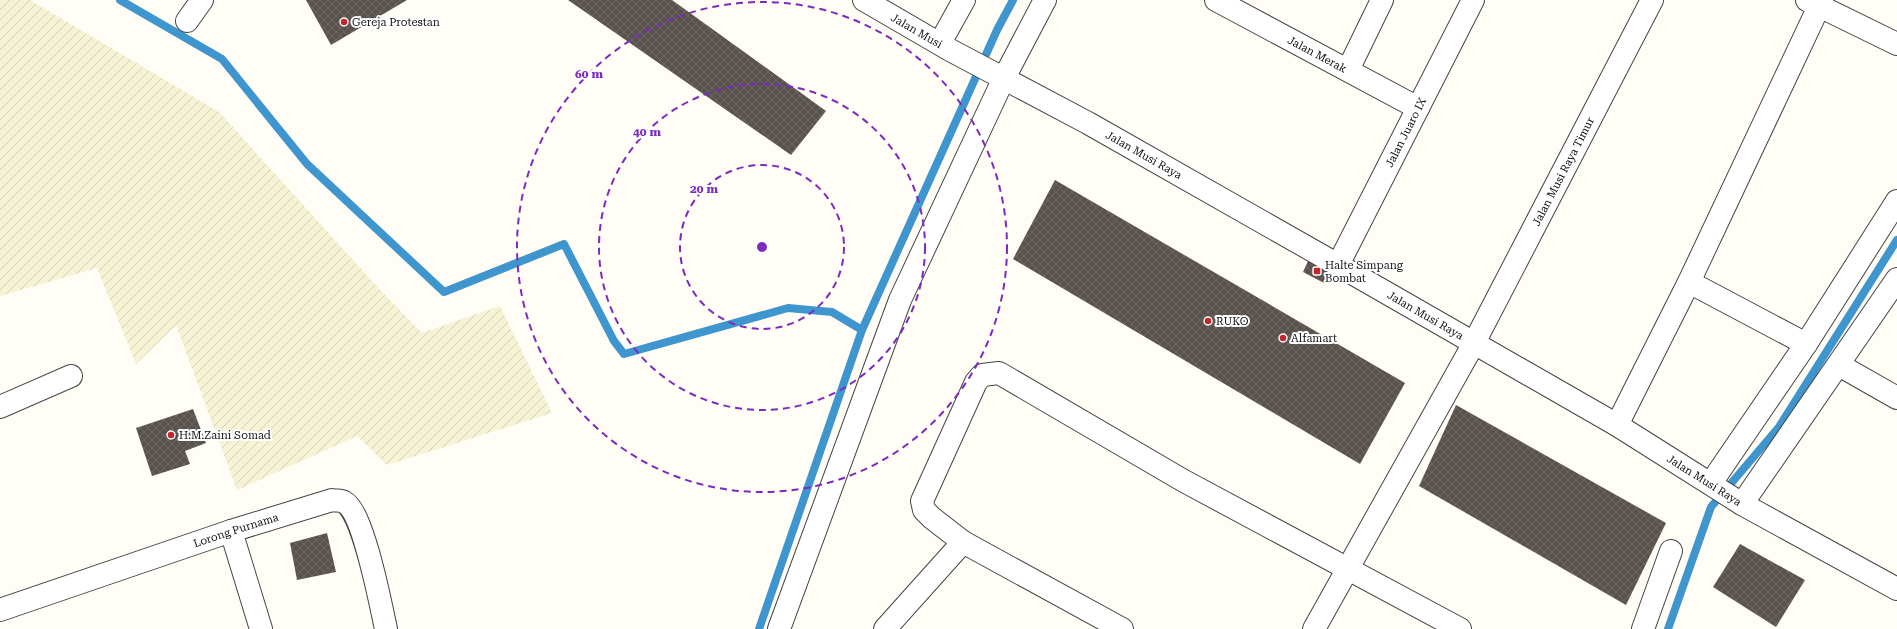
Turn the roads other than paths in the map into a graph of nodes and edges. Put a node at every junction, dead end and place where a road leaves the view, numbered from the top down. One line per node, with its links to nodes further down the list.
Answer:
1 (202, 0): 10 (street)
2 (864, 0): 12 (street, Jalan Musi)
3 (964, 0): 12 (street)
4 (1045, 0): 14 (street)
5 (1218, 0): 13 (street, Jalan Merak)
6 (1382, 0): 13 (street)
7 (1472, 0): 15 (street, Jalan Juaro IX)
8 (1652, 0): 20 (street, Jalan Musi Raya Timur)
9 (1816, 2): 11 (street); 19 (street)
10 (188, 21)
11 (1897, 44)
12 (945, 46): 14 (street, Jalan Musi Raya)
13 (1348, 70): 15 (street, Jalan Merak)
14 (1000, 75): 17 (street, Jalan Musi Raya); 36 (street)
15 (1418, 108): 17 (street, Jalan Juaro IX)
16 (1897, 200): 21 (street)
17 (1338, 265): 20 (street, Jalan Musi Raya)
18 (1897, 279): 22 (street)
19 (1689, 282): 21 (street); 26 (street)
20 (1474, 343): 26 (street, Jalan Musi Raya); 31 (street, Jalan Musi Raya Timur)
21 (1806, 344): 27 (street)
22 (1839, 365): 24 (street); 27 (street)
23 (71, 376): 25 (street)
24 (1897, 398)
25 (0, 407)
26 (1617, 425): 27 (street, Jalan Musi Raya)
27 (1725, 493): 32 (street, Jalan Musi Raya)
28 (231, 531): 33 (street, Lorong Purnama); 34 (street); 35 (street, Lorong Purnama)
29 (963, 542): 31 (street); 37 (street); 38 (street)
30 (1671, 551): 41 (street)
31 (1348, 568): 39 (street, Jalan Musi Raya Timur); 40 (street)
32 (1897, 589)
33 (0, 610)
34 (261, 629)
35 (386, 629)
36 (779, 629)
37 (885, 629)
38 (1122, 629)
39 (1314, 629)
40 (1460, 629)
41 (1643, 629)

